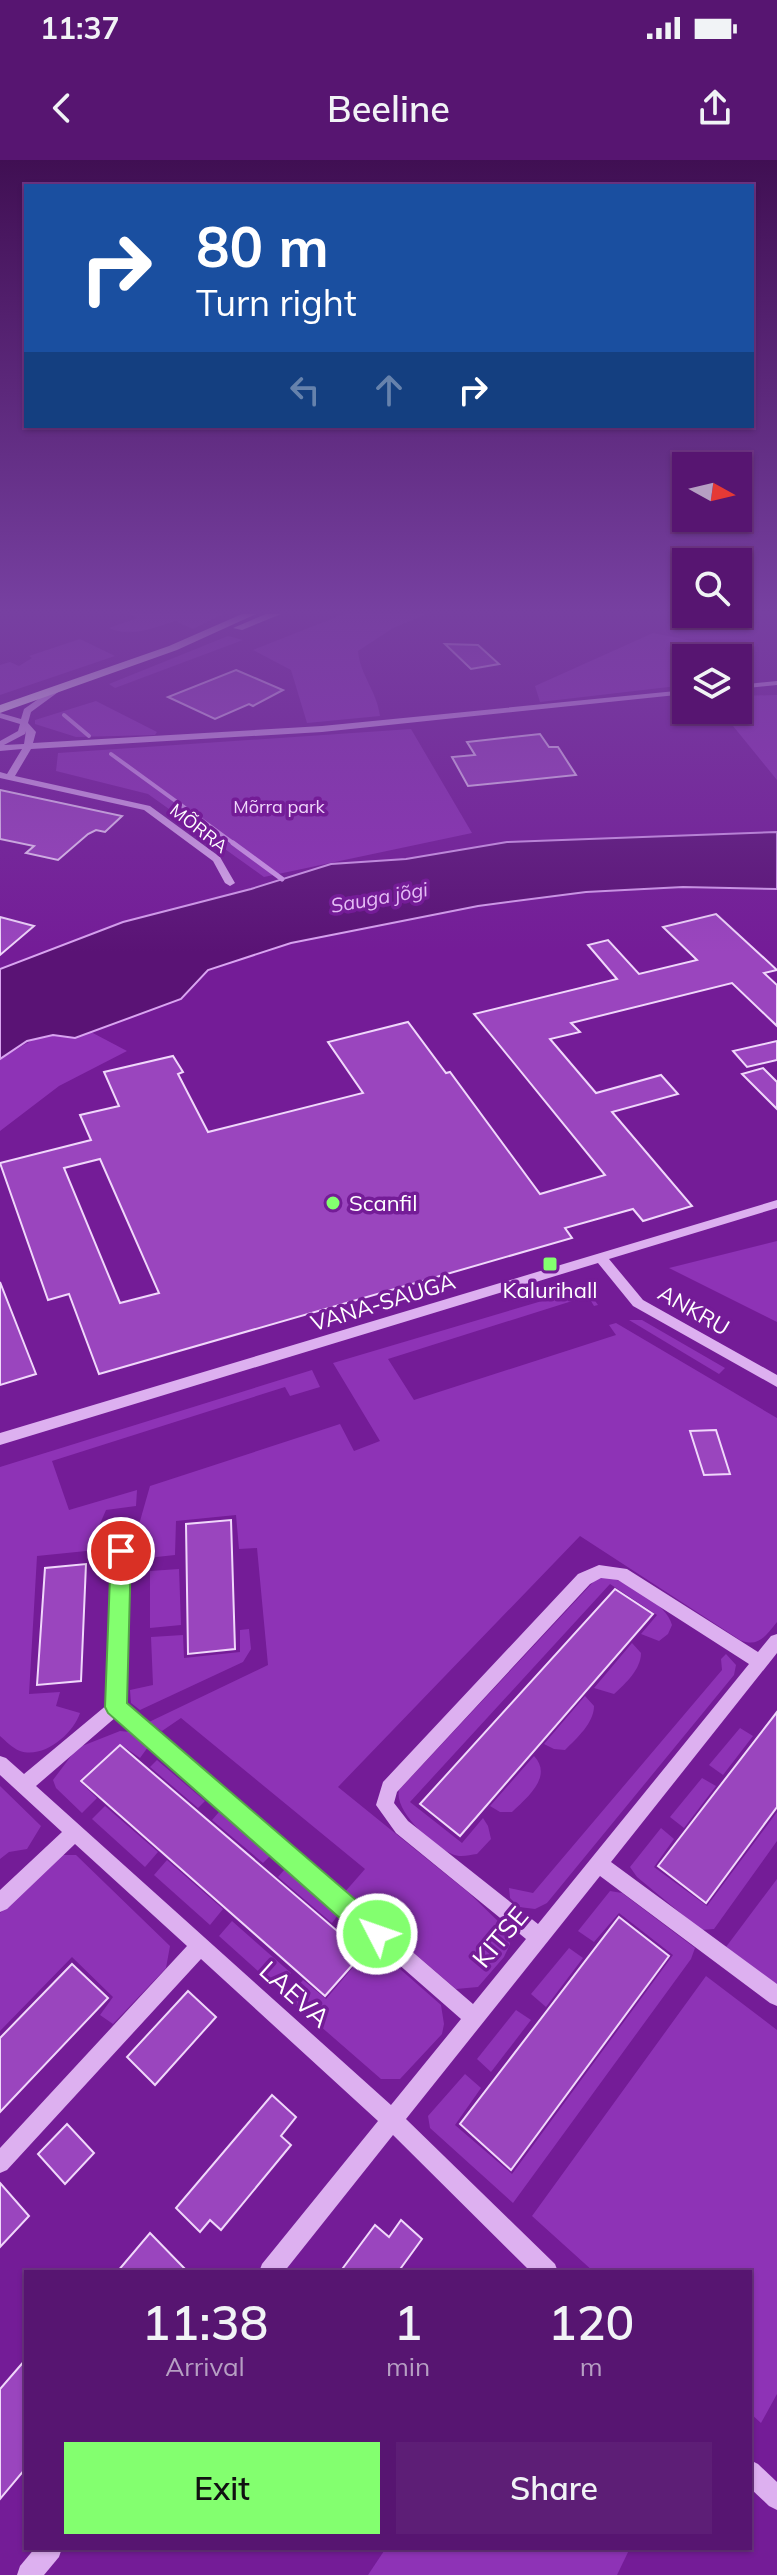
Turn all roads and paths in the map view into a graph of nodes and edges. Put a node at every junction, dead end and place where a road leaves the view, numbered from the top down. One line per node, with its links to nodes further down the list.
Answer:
1 (23, 727): 6 (street)
2 (27, 727): 4 (street)
3 (345, 727): 5 (street)
4 (32, 732): 5 (street); 7 (street)
5 (104, 742): 7 (street)
6 (0, 746): 7 (street)
7 (28, 746): 8 (street)
8 (5, 776): 9 (street, MÕRRA)
9 (230, 883)
10 (777, 1204): 11 (street, VANA-SAUGA)
11 (602, 1259): 12 (street, ANKRU); 13 (street, VANA-SAUGA)
12 (777, 1382)
13 (0, 1439)
14 (121, 1551): 17 (street)
15 (777, 1641): 16 (street, KITSE)
16 (760, 1662): 21 (street, KITSE); 23 (street)
17 (116, 1707): 19 (street); 26 (street)
18 (0, 1764): 19 (street, LAEVA)
19 (23, 1786): 20 (street, LAEVA)
20 (74, 1832): 22 (street); 24 (street, LAEVA)
21 (599, 1864): 23 (street, KITSE); 25 (street)
22 (0, 1903)
23 (539, 1937): 26 (street, KITSE)
24 (200, 1946): 27 (street, LAEVA); 28 (street)
25 (777, 1996)
26 (473, 2017): 27 (street, KITSE)
27 (391, 2119): 29 (street, KITSE); 30 (street, LAEVA)
28 (0, 2163)
29 (272, 2270)
30 (545, 2270)
31 (752, 2474): 32 (street)
32 (777, 2498)
33 (48, 2550): 34 (street)
34 (29, 2575)

